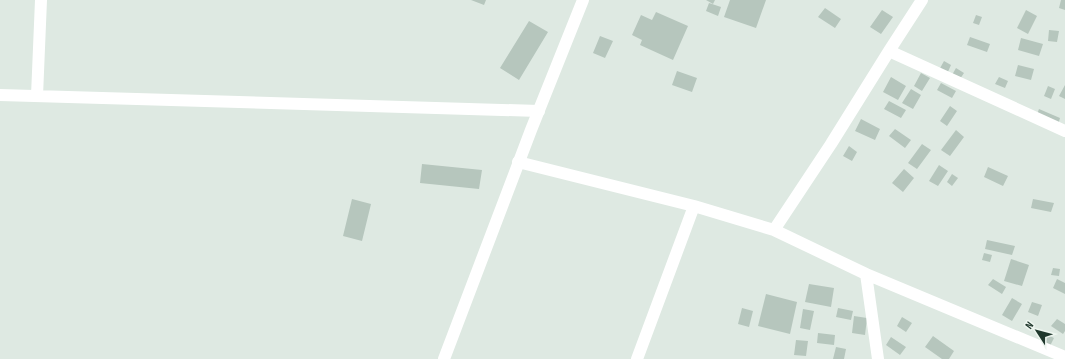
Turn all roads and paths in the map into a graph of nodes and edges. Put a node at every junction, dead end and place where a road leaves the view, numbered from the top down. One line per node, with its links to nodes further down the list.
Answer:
1 (41, 0): 6 (street)
2 (583, 0): 7 (street)
3 (922, 0): 4 (street)
4 (888, 51): 8 (street); 11 (street)
5 (0, 95): 6 (street)
6 (37, 96): 7 (street)
7 (539, 111): 9 (street)
8 (1065, 131)
9 (518, 162): 10 (street); 14 (street)
10 (694, 206): 11 (street); 15 (street)
11 (774, 230): 12 (street)
12 (866, 274): 13 (street); 16 (street)
13 (1065, 357)
14 (444, 359)
15 (637, 359)
16 (878, 359)

